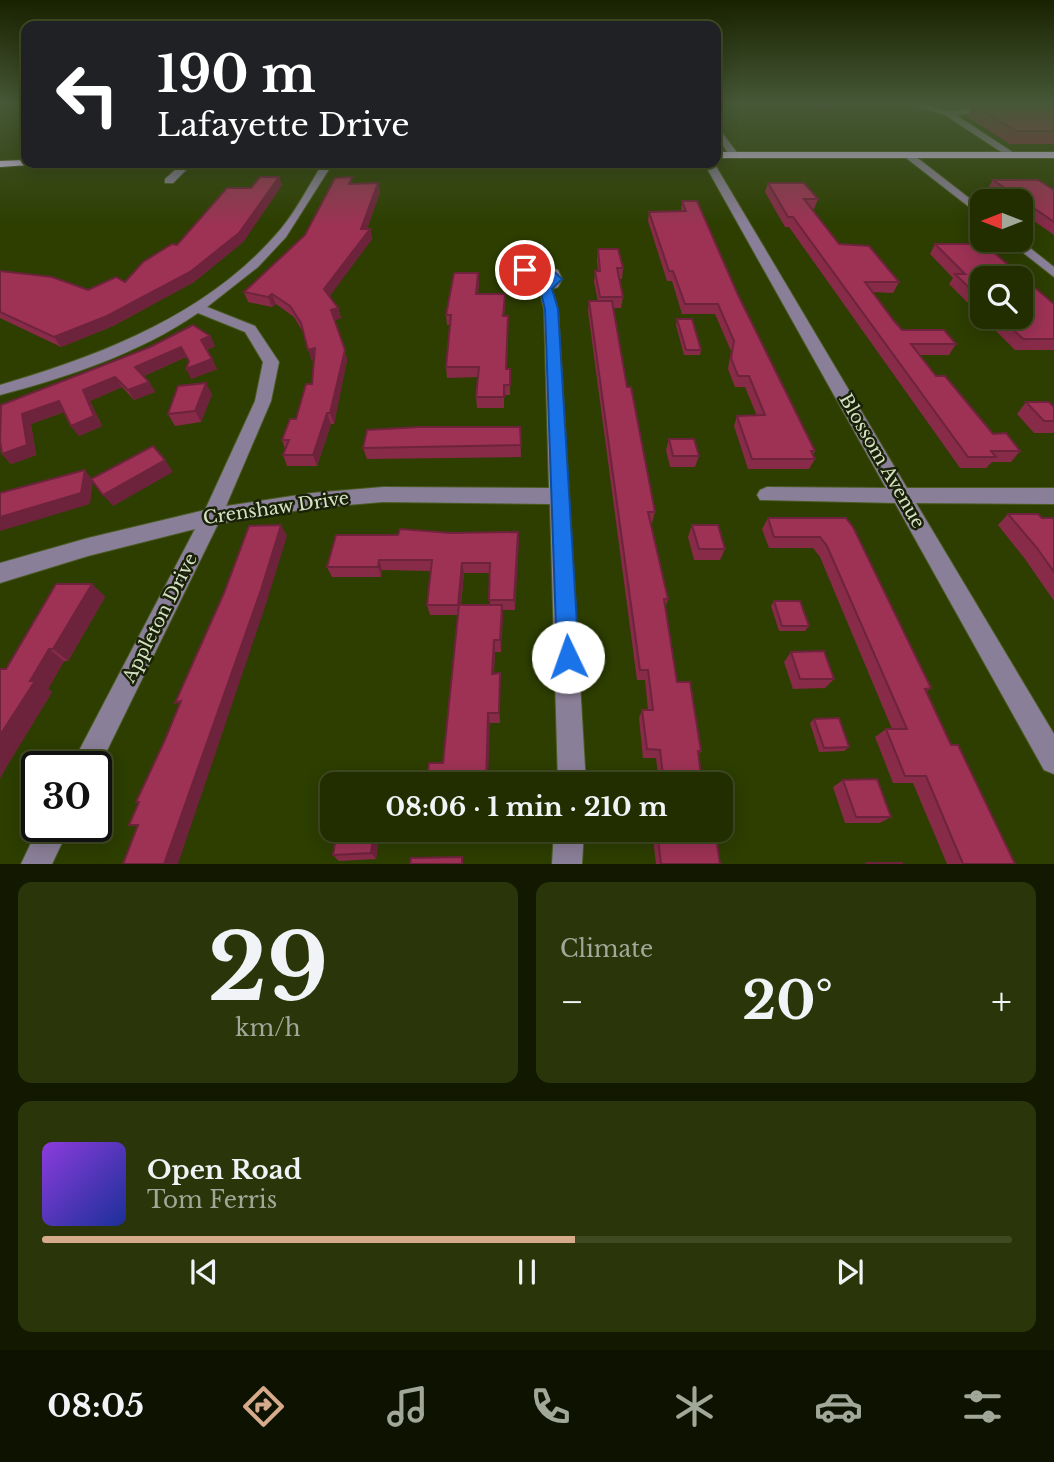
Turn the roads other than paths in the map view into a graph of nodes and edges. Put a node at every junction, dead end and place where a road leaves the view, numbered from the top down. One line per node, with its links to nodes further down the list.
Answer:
1 (727, 144): 4 (street)
2 (996, 144): 6 (street)
3 (721, 155): 4 (main road)
4 (734, 155): 5 (main road)
5 (908, 155): 6 (main road); 14 (street)
6 (1012, 155): 7 (main road)
7 (1054, 155)
8 (21, 163): 9 (main road)
9 (0, 164)
10 (183, 168): 13 (street)
11 (325, 168): 18 (street)
12 (712, 168): 22 (street, Blossom Avenue)
13 (169, 181)
14 (970, 204)
15 (1028, 252): 16 (street)
16 (1054, 273)
17 (546, 289): 21 (street)
18 (198, 308): 19 (street); 24 (street, Appleton Drive)
19 (0, 390)
20 (767, 495): 22 (street)
21 (560, 496): 24 (street, Crenshaw Drive); 28 (street)
22 (901, 496): 23 (street); 27 (street, Blossom Avenue)
23 (1054, 496)
24 (212, 516): 25 (street, Crenshaw Drive); 26 (street, Appleton Drive)
25 (0, 573)
26 (93, 751)
27 (1054, 760)
28 (572, 772)
29 (47, 842): 31 (street)
30 (568, 842): 32 (street)
31 (36, 863)
32 (567, 863)

